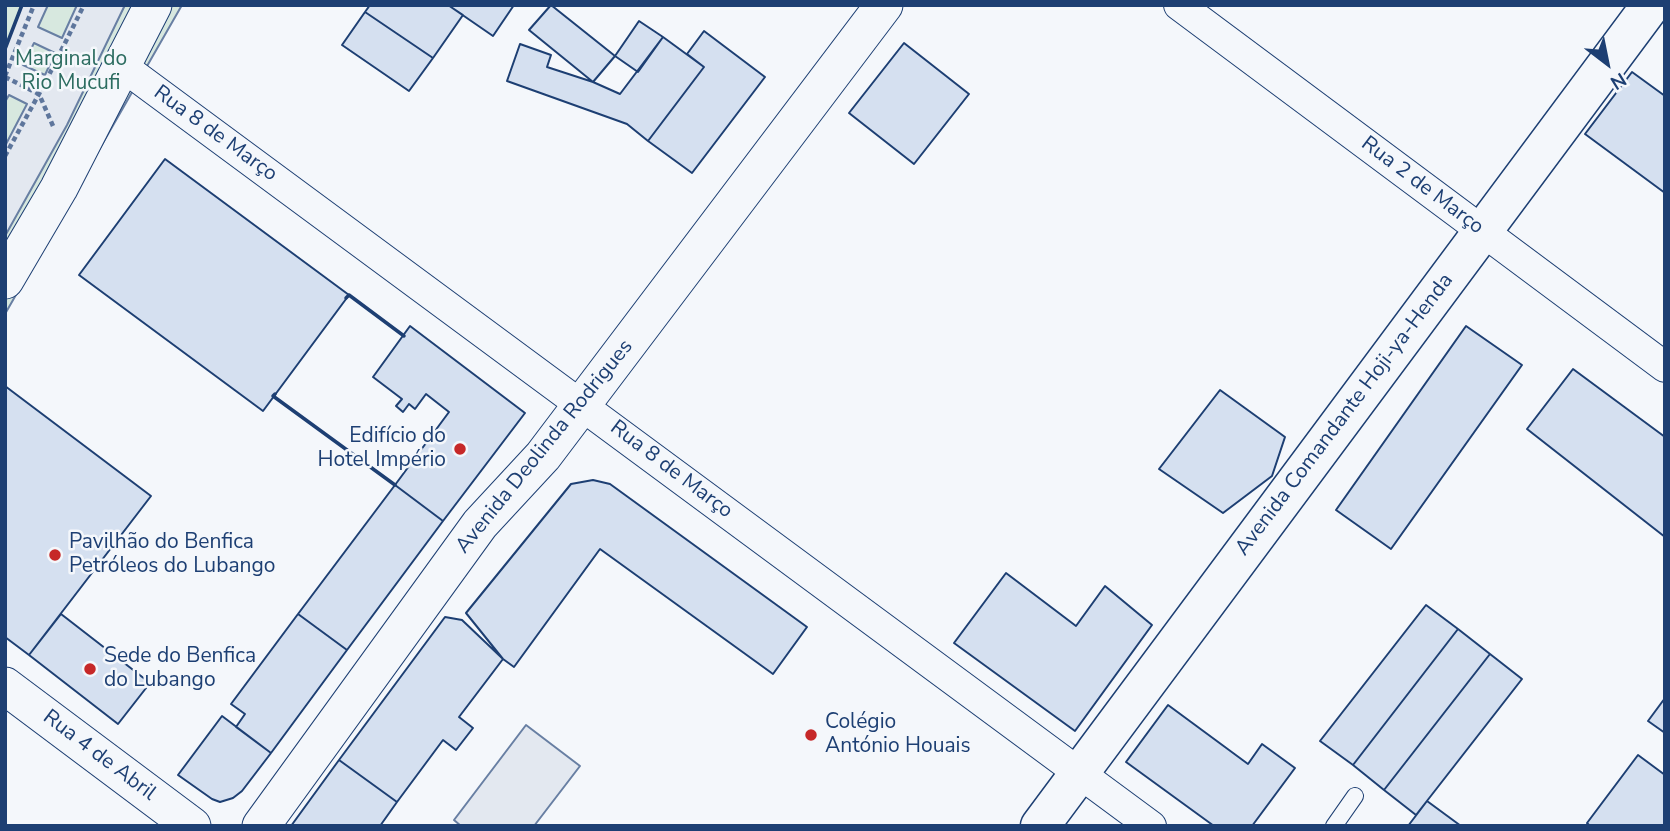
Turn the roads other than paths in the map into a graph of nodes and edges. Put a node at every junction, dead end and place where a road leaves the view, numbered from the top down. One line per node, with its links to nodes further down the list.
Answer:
1 (153, 5): 5 (street)
2 (884, 5): 9 (street, Avenida Deolinda Rodrigues)
3 (1179, 5): 6 (street, Rua 2 de Março)
4 (1651, 5): 6 (main road, Avenida Comandante Hoji-ya-Henda)
5 (122, 66): 7 (street); 9 (street, Rua 8 de Março)
6 (1482, 230): 8 (street, Rua 2 de Março); 11 (main road, Avenida Comandante Hoji-ya-Henda)
7 (5, 280)
8 (1665, 367)
9 (582, 405): 11 (street, Rua 8 de Março); 14 (street, Avenida Deolinda Rodrigues)
10 (5, 685): 13 (street, Rua 4 de Abril)
11 (1079, 773): 15 (main road, Avenida Comandante Hoji-ya-Henda); 16 (street, Rua 8 de Março)
12 (1355, 796): 17 (lane)
13 (192, 826)
14 (261, 826)
15 (1040, 826)
16 (1151, 826)
17 (1334, 826)

